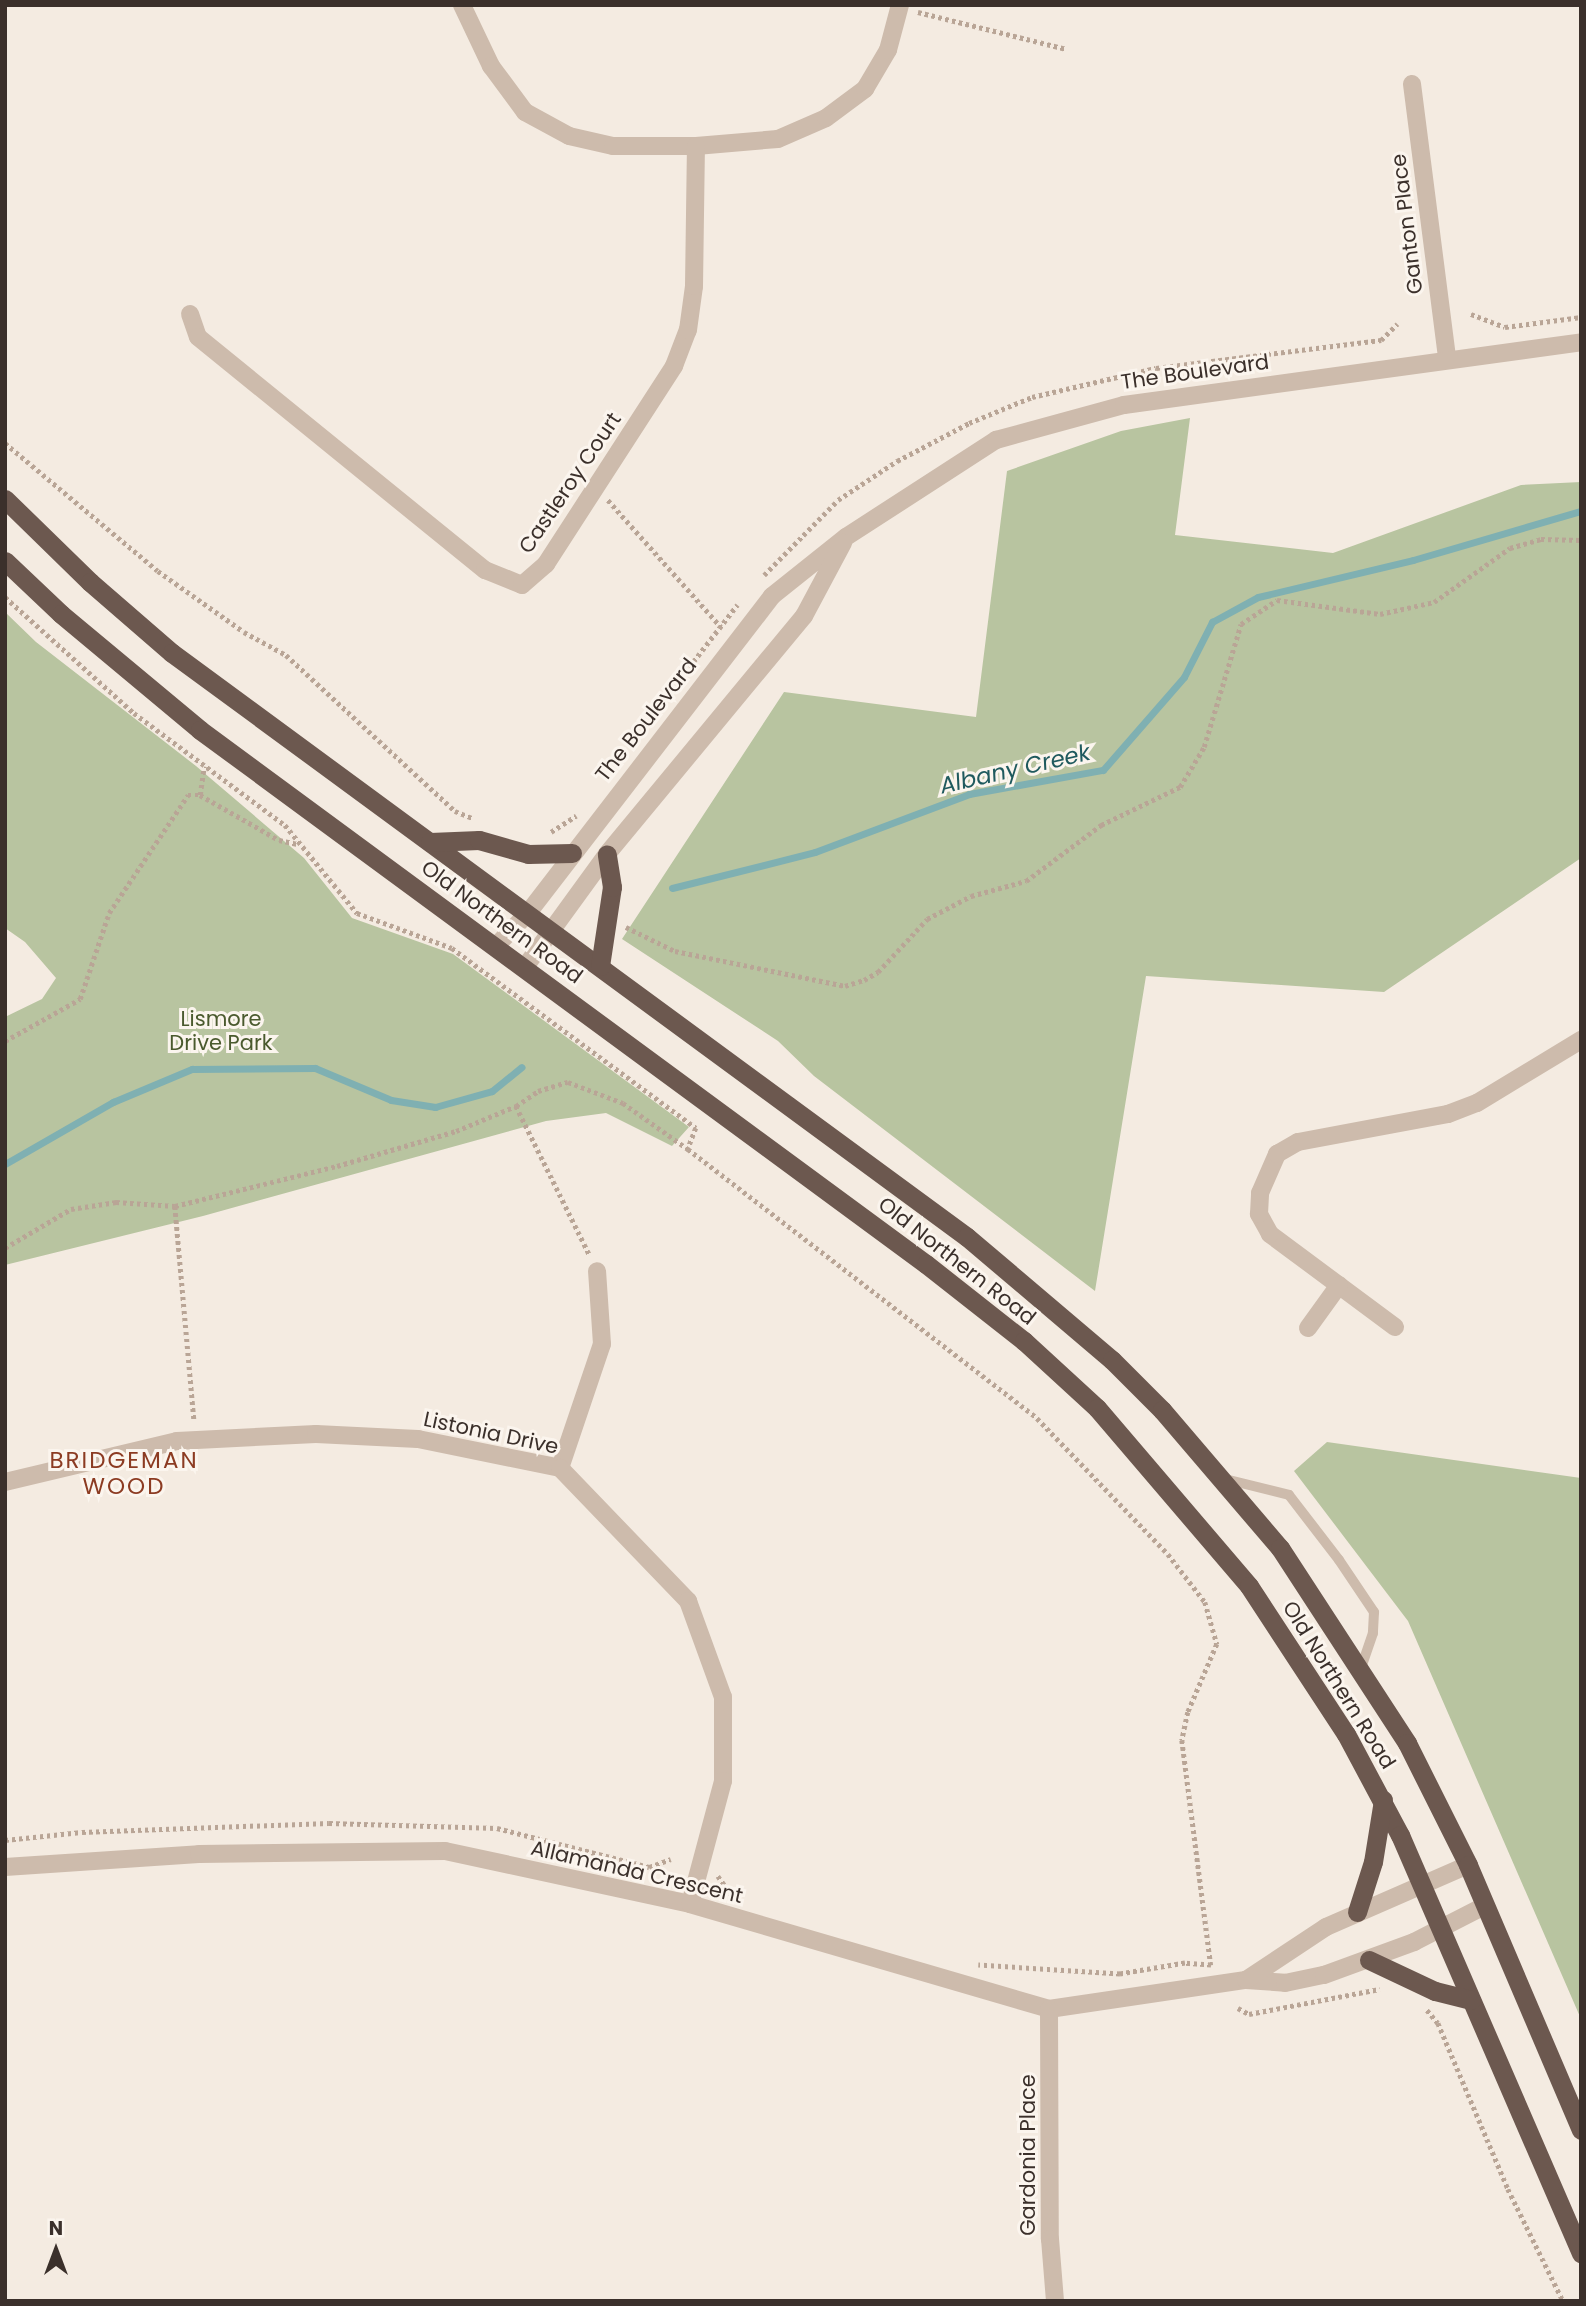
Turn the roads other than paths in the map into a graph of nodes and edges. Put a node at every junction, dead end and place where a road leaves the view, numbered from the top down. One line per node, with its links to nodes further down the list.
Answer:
1 (462, 5): 4 (street)
2 (900, 6): 4 (street)
3 (1412, 84): 7 (street, Ganton Place)
4 (696, 146): 5 (street, Castleroy Court)
5 (190, 314)
6 (1581, 342): 7 (street, The Boulevard)
7 (1447, 359): 9 (street, The Boulevard)
8 (5, 499): 11 (highway, Old Northern Road)
9 (846, 537): 12 (street, The Boulevard); 13 (street, The Boulevard)
10 (5, 561): 16 (highway, Old Northern Road)
11 (430, 842): 12 (highway); 14 (highway, Old Northern Road)
12 (572, 853): 14 (street, The Boulevard)
13 (607, 854): 15 (street, The Boulevard); 17 (highway)
14 (528, 913): 15 (highway, Old Northern Road); 16 (street, The Boulevard)
15 (552, 931): 17 (highway, Old Northern Road); 18 (street, The Boulevard)
16 (496, 946): 18 (highway, Old Northern Road)
17 (600, 966): 25 (highway, Old Northern Road)
18 (525, 967): 28 (highway, Old Northern Road)
19 (1581, 1040): 21 (street)
20 (597, 1271): 24 (street)
21 (1339, 1285): 22 (street); 23 (street)
22 (1395, 1327)
23 (1308, 1328)
24 (560, 1468): 26 (street, Listonia Drive); 32 (street, Listonia Drive)
25 (1225, 1479): 27 (highway, Old Northern Road); 27 (lane)
26 (5, 1482)
27 (1361, 1667): 29 (highway, Old Northern Road)
28 (1383, 1800): 31 (highway, Old Northern Road); 34 (highway)
29 (1468, 1866): 31 (street, Allamanda Crescent); 33 (highway, Old Northern Road)
30 (5, 1867): 32 (street, Allamanda Crescent)
31 (1421, 1883): 34 (street, Allamanda Crescent); 35 (highway, Old Northern Road)
32 (690, 1904): 39 (street, Allamanda Crescent)
33 (1484, 1906): 35 (street, Allamanda Crescent); 40 (highway, Old Northern Road)
34 (1357, 1912): 37 (street, Allamanda Crescent)
35 (1440, 1928): 36 (street, Allamanda Crescent); 38 (highway, Old Northern Road)
36 (1369, 1960): 37 (street, Allamanda Crescent); 38 (highway)
37 (1246, 1980): 39 (street, Allamanda Crescent)
38 (1471, 2000): 41 (highway, Old Northern Road)
39 (1049, 2009): 42 (street, Gardonia Place)
40 (1581, 2130)
41 (1581, 2253)
42 (1055, 2301)

